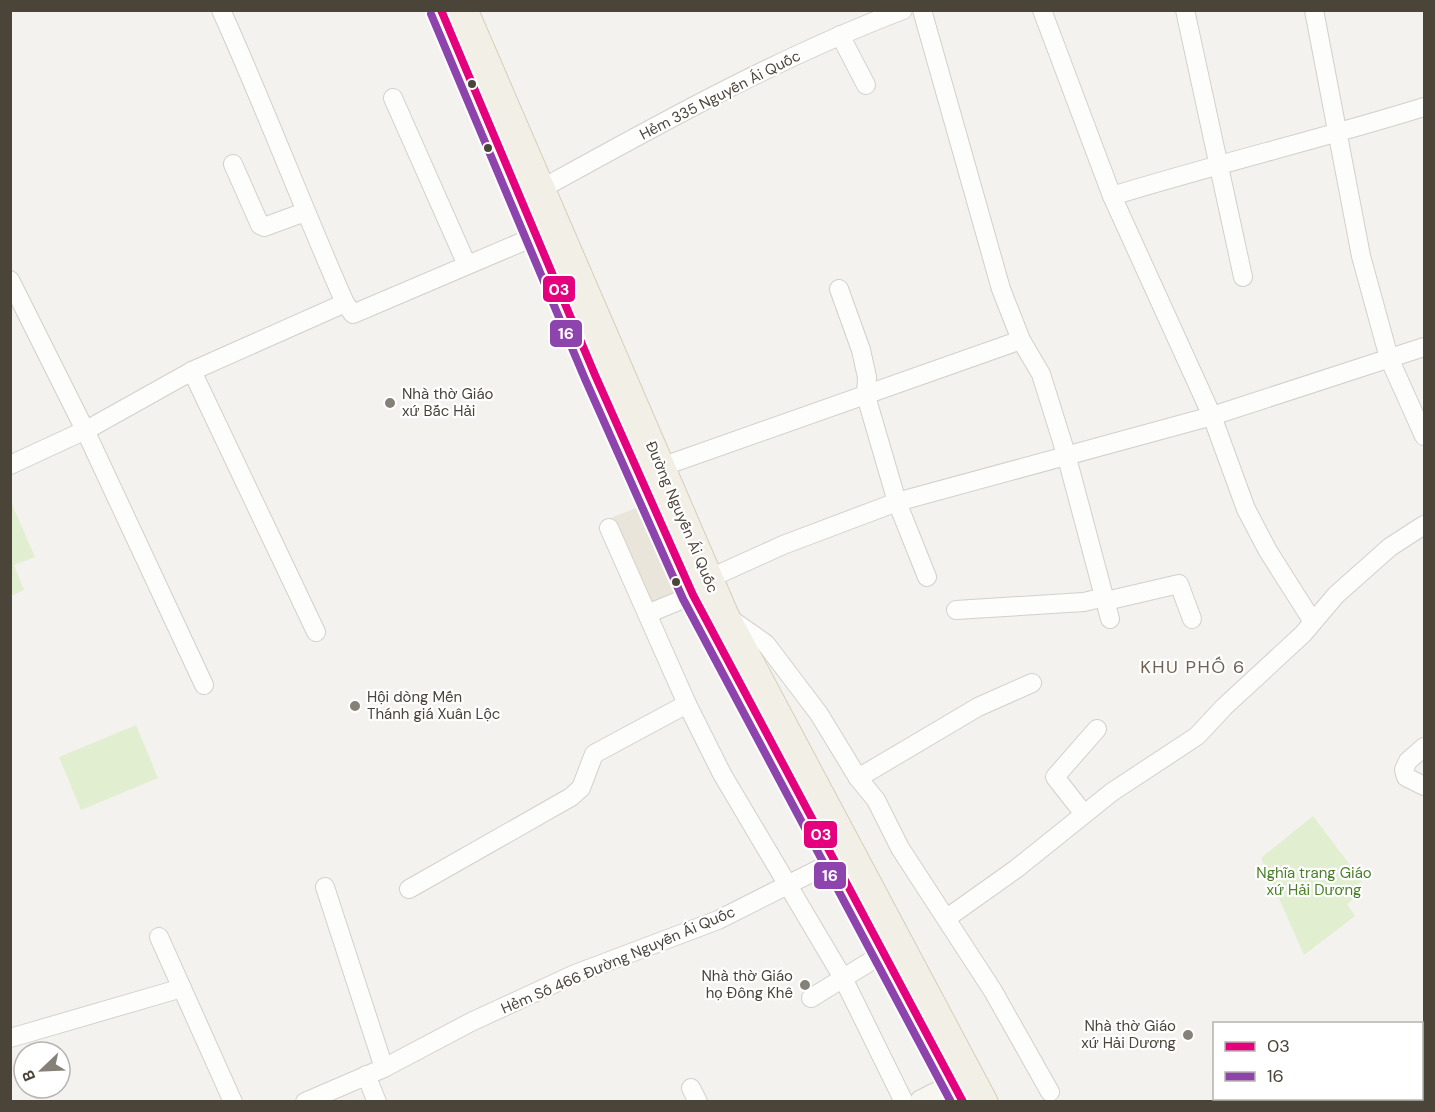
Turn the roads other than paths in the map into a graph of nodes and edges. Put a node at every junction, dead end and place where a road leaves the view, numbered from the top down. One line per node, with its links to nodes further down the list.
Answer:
1 (221, 10): 18 (street)
2 (441, 10): 19 (main road, Đường Nguyễn Ái Quốc)
3 (464, 10): 16 (main road, Đường Nguyễn Ái Quốc)
4 (903, 10): 9 (street, Hẻm 335 Nguyễn Ái Quốc)
5 (922, 10): 25 (street)
6 (1042, 10): 17 (street)
7 (1185, 10): 14 (street)
8 (1314, 10): 13 (street)
9 (840, 35): 10 (street); 16 (street, Hẻm 335 Nguyễn Ái Quốc)
10 (866, 86)
11 (393, 98): 20 (street)
12 (1425, 107): 13 (street)
13 (1338, 133): 14 (street); 27 (street)
14 (1218, 163): 17 (street); 21 (street)
15 (233, 164): 18 (street)
16 (541, 189): 19 (main road, Đường Nguyễn Ái Quốc)
17 (1112, 196): 30 (street)
18 (304, 212): 24 (street)
19 (547, 232): 20 (street); 35 (main road, Đường Nguyễn Ái Quốc); 40 (main road, Đường Nguyễn Ái Quốc)
20 (466, 265): 24 (street)
21 (1243, 277)
22 (10, 279): 31 (street)
23 (839, 289): 29 (street)
24 (345, 303): 28 (street)
25 (1021, 340): 29 (street); 33 (street)
26 (1425, 347): 27 (street)
27 (1389, 358): 30 (street); 32 (street)
28 (192, 371): 31 (street); 47 (street)
29 (866, 396): 35 (street); 36 (street)
30 (1212, 416): 33 (street); 46 (street)
31 (85, 430): 34 (street); 49 (street)
32 (1425, 436)
33 (1066, 454): 36 (street); 41 (street)
34 (10, 465)
35 (661, 467): 40 (main road, Đường Nguyễn Ái Quốc)
36 (897, 502): 39 (street); 40 (street)
37 (1425, 525): 46 (street)
38 (609, 528): 43 (street)
39 (927, 577)
40 (701, 587): 43 (street); 44 (main road, Đường Nguyễn Ái Quốc); 56 (main road, Đường Nguyễn Ái Quốc)
41 (1107, 606): 42 (street); 45 (street)
42 (956, 610)
43 (647, 614): 50 (street)
44 (725, 615): 53 (street); 66 (main road, Đường Nguyễn Ái Quốc)
45 (1192, 619)
46 (1313, 622): 55 (street)
47 (316, 632)
48 (1032, 683): 53 (street)
49 (204, 685)
50 (687, 704): 57 (street); 59 (street)
51 (1097, 729): 55 (street)
52 (1425, 747): 54 (street)
53 (858, 778): 60 (street)
54 (1425, 786)
55 (1084, 814): 60 (street)
56 (833, 862): 57 (street, Hẻm Số 466 Đường Nguyễn Ái Quốc); 62 (main road, Đường Nguyễn Ái Quốc)
57 (790, 885): 63 (street); 68 (street, Hẻm Số 466 Đường Nguyễn Ái Quốc)
58 (325, 887): 68 (street)
59 (409, 889)
60 (947, 918): 70 (street)
61 (159, 937): 64 (street)
62 (884, 953): 63 (street); 66 (main road, Đường Nguyễn Ái Quốc)
63 (843, 978): 65 (street); 75 (street)
64 (182, 988): 67 (street); 72 (street)
65 (811, 998)
66 (922, 998): 71 (main road); 77 (main road)
67 (10, 1038)
68 (384, 1068): 69 (street, Hẻm Số 466 Đường Nguyễn Ái Quốc)
69 (366, 1075): 73 (street, Hẻm Số 466 Đường Nguyễn Ái Quốc); 74 (street)
70 (1050, 1092)
71 (959, 1094): 76 (street)
72 (233, 1101)
73 (305, 1101)
74 (377, 1101)
75 (904, 1101)
76 (922, 1101)
77 (984, 1101)

